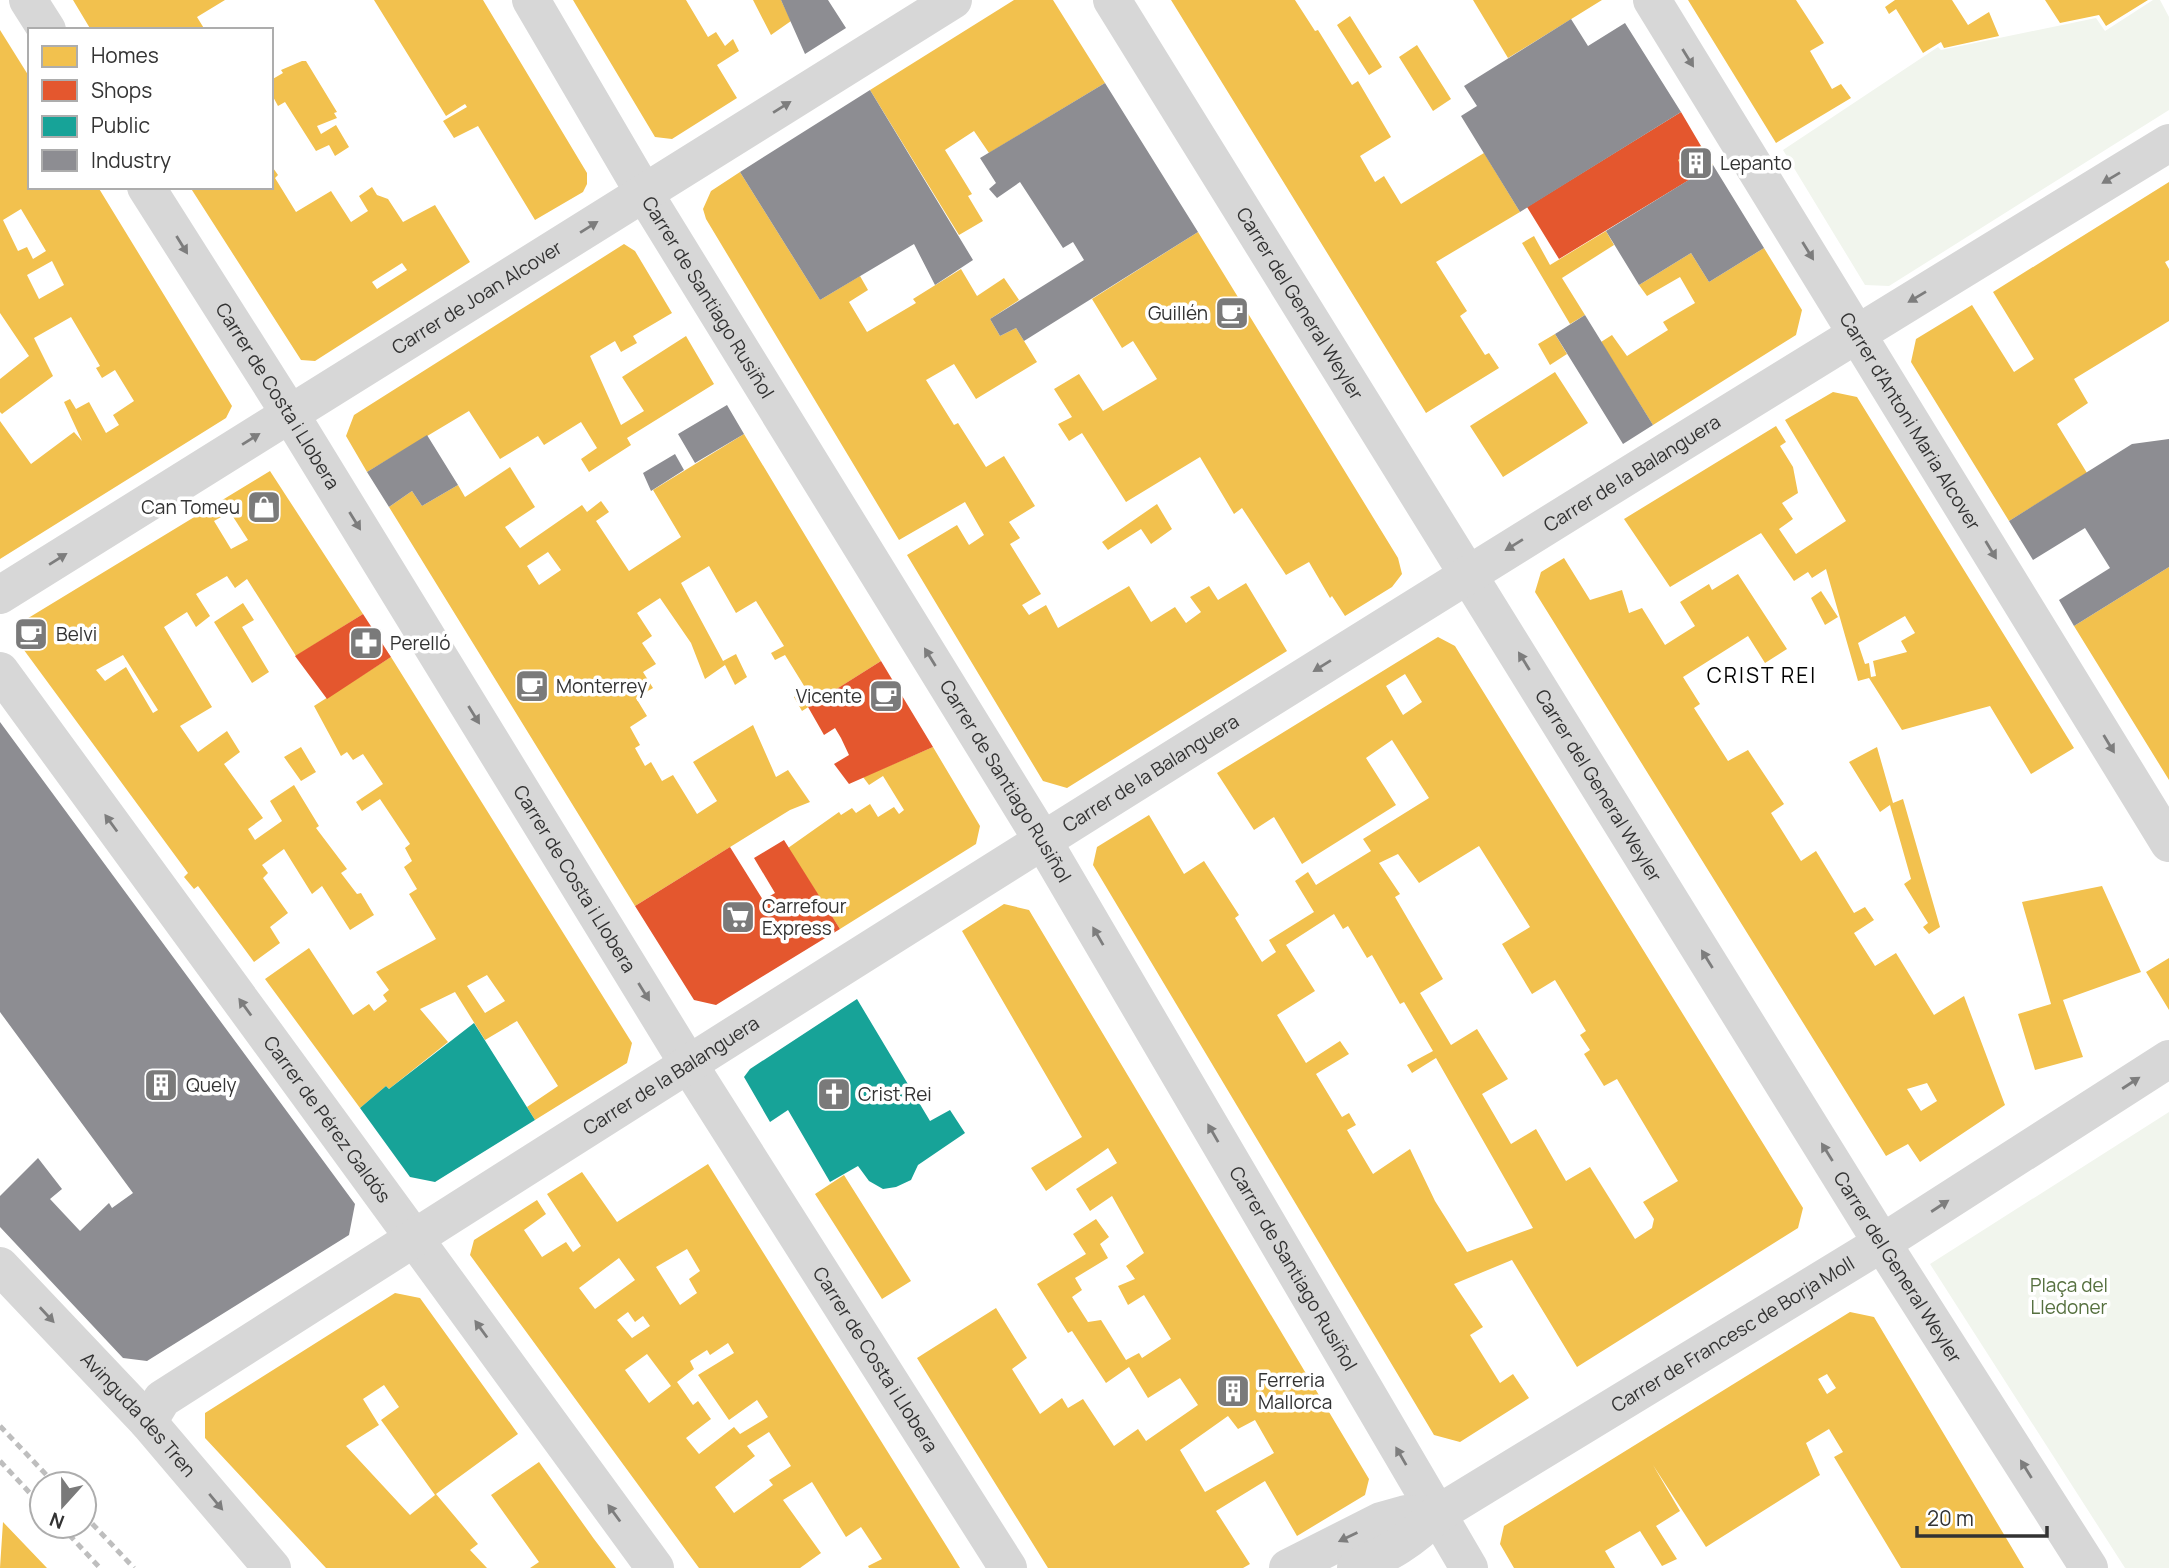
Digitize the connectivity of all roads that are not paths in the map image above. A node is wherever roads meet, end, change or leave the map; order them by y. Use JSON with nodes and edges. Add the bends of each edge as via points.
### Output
{"nodes":[{"id":1,"x":28,"y":0,"type":"edge"},
{"id":2,"x":531,"y":0,"type":"edge"},
{"id":3,"x":953,"y":0,"type":"edge"},
{"id":4,"x":1112,"y":0,"type":"edge"},
{"id":5,"x":1652,"y":0,"type":"edge"},
{"id":6,"x":46,"y":28,"type":"edge"},
{"id":7,"x":2169,"y":143,"type":"edge"},
{"id":8,"x":147,"y":189,"type":"edge"},
{"id":9,"x":644,"y":193,"type":"junction"},
{"id":10,"x":1858,"y":332,"type":"junction"},
{"id":11,"x":290,"y":414,"type":"junction"},
{"id":12,"x":1469,"y":573,"type":"junction"},
{"id":13,"x":0,"y":595,"type":"edge"},
{"id":14,"x":0,"y":671,"type":"edge"},
{"id":15,"x":1043,"y":841,"type":"junction"},
{"id":16,"x":2169,"y":843,"type":"edge"},
{"id":17,"x":2169,"y":1059,"type":"edge"},
{"id":18,"x":689,"y":1065,"type":"junction"},
{"id":19,"x":414,"y":1238,"type":"junction"},
{"id":20,"x":1882,"y":1243,"type":"junction"},
{"id":21,"x":0,"y":1266,"type":"edge"},
{"id":22,"x":148,"y":1422,"type":"junction"},
{"id":23,"x":1436,"y":1515,"type":"junction"},
{"id":24,"x":1373,"y":1563,"type":"edge"},
{"id":25,"x":272,"y":1568,"type":"edge"},
{"id":26,"x":654,"y":1568,"type":"edge"},
{"id":27,"x":1008,"y":1568,"type":"edge"},
{"id":28,"x":1288,"y":1568,"type":"edge"},
{"id":29,"x":1469,"y":1568,"type":"edge"},
{"id":30,"x":2089,"y":1568,"type":"edge"}],
"edges":[{"from":1,"to":6,"type":"street"},
{"from":2,"to":9,"type":"street","name":"Carrer de Santiago Rusiñol"},
{"from":9,"to":3,"type":"street","name":"Carrer de Joan Alcover","one_way":true},
{"from":4,"to":12,"type":"street","name":"Carrer del General Weyler"},
{"from":5,"to":10,"type":"street","name":"Carrer d'Antoni Maria Alcover","one_way":true},
{"from":7,"to":10,"type":"street","name":"Carrer de la Balanguera","one_way":true},
{"from":8,"to":11,"type":"street","name":"Carrer de Costa i Llobera","one_way":true},
{"from":11,"to":9,"type":"street","name":"Carrer de Joan Alcover","one_way":true},
{"from":15,"to":9,"type":"street","name":"Carrer de Santiago Rusiñol","one_way":true},
{"from":10,"to":12,"type":"street","name":"Carrer de la Balanguera","one_way":true},
{"from":10,"to":16,"type":"street","name":"Carrer d'Antoni Maria Alcover","one_way":true},
{"from":13,"to":11,"type":"street","name":"Carrer de Joan Alcover","one_way":true},
{"from":11,"to":18,"type":"street","name":"Carrer de Costa i Llobera","one_way":true},
{"from":12,"to":15,"type":"street","name":"Carrer de la Balanguera","one_way":true},
{"from":20,"to":12,"type":"street","name":"Carrer del General Weyler","one_way":true},
{"from":19,"to":14,"type":"street","name":"Carrer de Pérez Galdós","one_way":true},
{"from":15,"to":18,"type":"street","name":"Carrer de la Balanguera"},
{"from":23,"to":15,"type":"street","name":"Carrer de Santiago Rusiñol","one_way":true},
{"from":20,"to":17,"type":"street","name":"Carrer de Francesc de Borja Moll","one_way":true},
{"from":18,"to":19,"type":"street","name":"Carrer de la Balanguera"},
{"from":18,"to":27,"type":"street","name":"Carrer de Costa i Llobera"},
{"from":19,"to":22,"type":"street","name":"Carrer de la Balanguera","via":[[162,1399]]},
{"from":26,"to":19,"type":"street","name":"Carrer de Pérez Galdós","one_way":true},
{"from":20,"to":23,"type":"street","name":"Carrer de Francesc de Borja Moll"},
{"from":30,"to":20,"type":"street","name":"Carrer del General Weyler","one_way":true},
{"from":21,"to":22,"type":"street","name":"Avinguda des Tren","one_way":true},
{"from":22,"to":25,"type":"street","name":"Avinguda des Tren","one_way":true},
{"from":23,"to":24,"type":"street","name":"Carrer de Francesc de Borja Moll","via":[[1416,1536]]},
{"from":23,"to":28,"type":"street","one_way":true,"via":[[1406,1514],[1381,1521]]},
{"from":23,"to":29,"type":"street","name":"Carrer de Santiago Rusiñol"}]}
